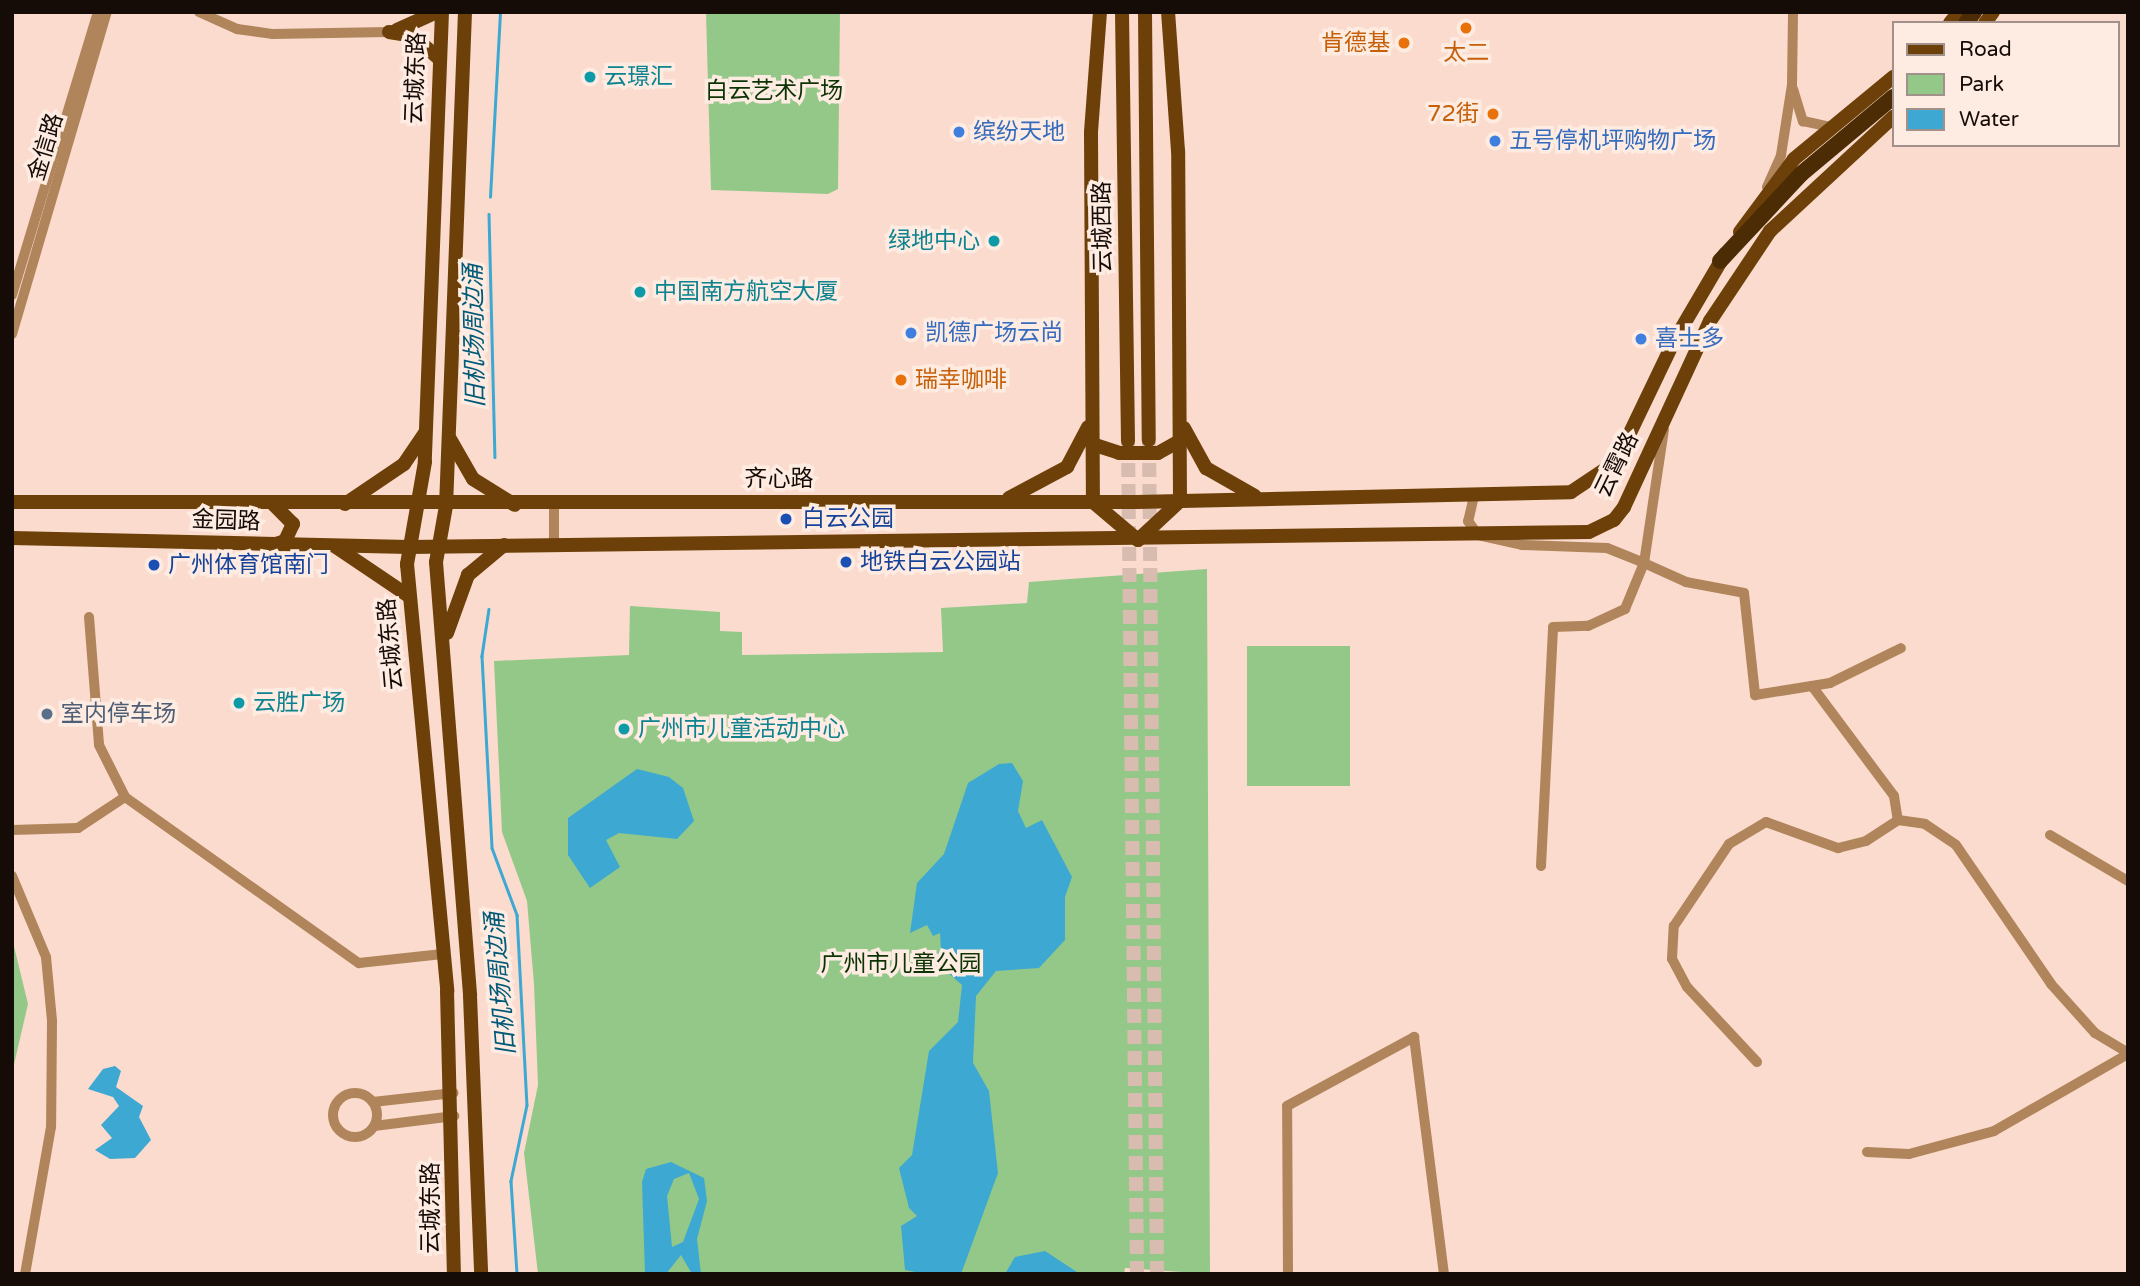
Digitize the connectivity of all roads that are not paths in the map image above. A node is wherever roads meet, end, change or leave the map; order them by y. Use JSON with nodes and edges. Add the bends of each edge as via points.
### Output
{"nodes":[{"id":1,"x":98,"y":12,"type":"edge"},
{"id":2,"x":107,"y":12,"type":"edge"},
{"id":3,"x":199,"y":12,"type":"edge"},
{"id":4,"x":439,"y":12,"type":"edge"},
{"id":5,"x":466,"y":12,"type":"edge"},
{"id":6,"x":1100,"y":12,"type":"edge"},
{"id":7,"x":1122,"y":12,"type":"edge"},
{"id":8,"x":1145,"y":12,"type":"edge"},
{"id":9,"x":1168,"y":12,"type":"edge"},
{"id":10,"x":1793,"y":12,"type":"edge"},
{"id":11,"x":389,"y":32,"type":"junction"},
{"id":12,"x":439,"y":59,"type":"junction"},
{"id":13,"x":1892,"y":78,"type":"edge"},
{"id":14,"x":1792,"y":85,"type":"junction"},
{"id":15,"x":1892,"y":98,"type":"edge"},
{"id":16,"x":1892,"y":118,"type":"edge"},
{"id":17,"x":1834,"y":126,"type":"junction"},
{"id":18,"x":461,"y":127,"type":"junction"},
{"id":19,"x":437,"y":128,"type":"junction"},
{"id":20,"x":1746,"y":223,"type":"junction"},
{"id":21,"x":1720,"y":261,"type":"junction"},
{"id":22,"x":12,"y":295,"type":"edge"},
{"id":23,"x":12,"y":334,"type":"edge"},
{"id":24,"x":428,"y":376,"type":"junction"},
{"id":25,"x":451,"y":377,"type":"junction"},
{"id":26,"x":1091,"y":415,"type":"junction"},
{"id":27,"x":1666,"y":416,"type":"junction"},
{"id":28,"x":1181,"y":420,"type":"junction"},
{"id":29,"x":426,"y":432,"type":"junction"},
{"id":30,"x":449,"y":436,"type":"junction"},
{"id":31,"x":1149,"y":440,"type":"tunnel mouth"},
{"id":32,"x":1181,"y":440,"type":"junction"},
{"id":33,"x":1128,"y":441,"type":"tunnel mouth"},
{"id":34,"x":1092,"y":444,"type":"junction"},
{"id":35,"x":1474,"y":496,"type":"junction"},
{"id":36,"x":1287,"y":499,"type":"junction"},
{"id":37,"x":1180,"y":501,"type":"junction"},
{"id":38,"x":12,"y":502,"type":"edge"},
{"id":39,"x":996,"y":502,"type":"junction"},
{"id":40,"x":1093,"y":502,"type":"junction"},
{"id":41,"x":1137,"y":502,"type":"joint"},
{"id":42,"x":267,"y":504,"type":"junction"},
{"id":43,"x":344,"y":504,"type":"junction"},
{"id":44,"x":554,"y":505,"type":"junction"},
{"id":45,"x":421,"y":506,"type":"junction"},
{"id":46,"x":446,"y":506,"type":"junction"},
{"id":47,"x":516,"y":506,"type":"junction"},
{"id":48,"x":1478,"y":535,"type":"junction"},
{"id":49,"x":12,"y":536,"type":"edge"},
{"id":50,"x":1138,"y":540,"type":"junction"},
{"id":51,"x":554,"y":544,"type":"junction"},
{"id":52,"x":438,"y":545,"type":"junction"},
{"id":53,"x":505,"y":545,"type":"junction"},
{"id":54,"x":272,"y":546,"type":"junction"},
{"id":55,"x":334,"y":546,"type":"junction"},
{"id":56,"x":408,"y":547,"type":"junction"},
{"id":57,"x":1644,"y":563,"type":"junction"},
{"id":58,"x":410,"y":597,"type":"junction"},
{"id":59,"x":89,"y":617,"type":"dead end"},
{"id":60,"x":445,"y":641,"type":"junction"},
{"id":61,"x":1901,"y":648,"type":"dead end"},
{"id":62,"x":1812,"y":686,"type":"junction"},
{"id":63,"x":125,"y":797,"type":"junction"},
{"id":64,"x":1898,"y":820,"type":"junction"},
{"id":65,"x":12,"y":830,"type":"edge"},
{"id":66,"x":2050,"y":835,"type":"dead end"},
{"id":67,"x":1541,"y":866,"type":"dead end"},
{"id":68,"x":12,"y":876,"type":"edge"},
{"id":69,"x":2128,"y":881,"type":"edge"},
{"id":70,"x":443,"y":954,"type":"junction"},
{"id":71,"x":2128,"y":1054,"type":"edge"},
{"id":72,"x":1757,"y":1062,"type":"dead end"},
{"id":73,"x":453,"y":1093,"type":"junction"},
{"id":74,"x":373,"y":1102,"type":"junction"},
{"id":75,"x":454,"y":1116,"type":"junction"},
{"id":76,"x":374,"y":1126,"type":"junction"},
{"id":77,"x":1867,"y":1152,"type":"dead end"},
{"id":78,"x":25,"y":1274,"type":"edge"},
{"id":79,"x":454,"y":1274,"type":"edge"},
{"id":80,"x":481,"y":1274,"type":"edge"},
{"id":81,"x":1288,"y":1274,"type":"edge"},
{"id":82,"x":1444,"y":1274,"type":"edge"}],
"edges":[{"from":1,"to":22,"type":"street","name":"金信路"},
{"from":2,"to":23,"type":"street","name":"金信路"},
{"from":3,"to":11,"type":"street","via":[[237,29],[272,34]]},
{"from":4,"to":11,"type":"main road","via":[[417,26]]},
{"from":4,"to":12,"type":"main road","name":"云城东路"},
{"from":5,"to":18,"type":"main road","name":"云城东路"},
{"from":6,"to":26,"type":"main road","via":[[1091,133]]},
{"from":7,"to":33,"type":"main road","name":"云城西路"},
{"from":8,"to":31,"type":"main road","name":"云城西路"},
{"from":9,"to":28,"type":"main road","via":[[1177,137]]},
{"from":10,"to":14,"type":"street"},
{"from":11,"to":12,"type":"main road","via":[[413,36]]},
{"from":12,"to":19,"type":"main road","name":"云城东路"},
{"from":13,"to":17,"type":"main road","name":"云霄路"},
{"from":14,"to":17,"type":"street","via":[[1803,121],[1814,128]]},
{"from":14,"to":20,"type":"street","via":[[1781,155]]},
{"from":15,"to":21,"type":"highway","via":[[1801,174]]},
{"from":16,"to":27,"type":"main road","name":"云霄路","via":[[1770,231],[1710,321]]},
{"from":17,"to":20,"type":"main road","name":"云霄路","via":[[1794,159]]},
{"from":18,"to":19,"type":"main road"},
{"from":18,"to":25,"type":"main road","name":"云城东路"},
{"from":19,"to":24,"type":"main road","name":"云城东路"},
{"from":20,"to":21,"type":"main road","name":"云霄路"},
{"from":21,"to":35,"type":"main road","name":"云霄路","via":[[1674,341],[1627,444],[1603,476],[1571,492]]},
{"from":24,"to":25,"type":"main road"},
{"from":24,"to":29,"type":"main road","name":"云城东路"},
{"from":25,"to":30,"type":"main road","name":"云城东路"},
{"from":26,"to":34,"type":"main road"},
{"from":26,"to":39,"type":"main road","via":[[1067,467]]},
{"from":27,"to":48,"type":"main road","name":"云霄路","via":[[1624,507],[1604,527]]},
{"from":27,"to":57,"type":"street"},
{"from":28,"to":32,"type":"main road"},
{"from":28,"to":36,"type":"main road","via":[[1197,457],[1218,478],[1260,498]]},
{"from":29,"to":43,"type":"main road","via":[[404,464]]},
{"from":29,"to":45,"type":"main road","name":"云城东路"},
{"from":30,"to":46,"type":"main road","name":"云城东路"},
{"from":30,"to":47,"type":"main road","via":[[473,479]]},
{"from":32,"to":34,"type":"main road","via":[[1158,453],[1119,453]]},
{"from":32,"to":37,"type":"main road"},
{"from":34,"to":40,"type":"main road"},
{"from":35,"to":36,"type":"main road","name":"云霄路"},
{"from":35,"to":48,"type":"street","via":[[1468,521]]},
{"from":36,"to":37,"type":"main road","name":"云霄路"},
{"from":37,"to":41,"type":"main road","name":"云霄路"},
{"from":37,"to":50,"type":"main road"},
{"from":38,"to":42,"type":"main road","name":"金园路"},
{"from":39,"to":40,"type":"main road","name":"齐心路"},
{"from":39,"to":44,"type":"main road","name":"齐心路"},
{"from":40,"to":41,"type":"main road","name":"齐心路"},
{"from":40,"to":50,"type":"main road"},
{"from":42,"to":43,"type":"main road","name":"金园路"},
{"from":42,"to":54,"type":"main road","via":[[288,513],[293,524],[285,541]]},
{"from":43,"to":45,"type":"main road","name":"金园路"},
{"from":44,"to":47,"type":"main road","name":"齐心路"},
{"from":44,"to":51,"type":"street"},
{"from":45,"to":46,"type":"main road","name":"齐心路"},
{"from":45,"to":56,"type":"main road","name":"云城东路"},
{"from":46,"to":47,"type":"main road","name":"齐心路"},
{"from":46,"to":52,"type":"main road","name":"云城东路"},
{"from":48,"to":50,"type":"main road","name":"云霄路"},
{"from":48,"to":57,"type":"street","via":[[1522,545],[1607,548]]},
{"from":49,"to":54,"type":"main road","name":"金园路"},
{"from":50,"to":51,"type":"main road"},
{"from":51,"to":53,"type":"main road"},
{"from":52,"to":53,"type":"main road"},
{"from":52,"to":56,"type":"main road","name":"金园路"},
{"from":52,"to":60,"type":"main road","name":"云城东路"},
{"from":53,"to":60,"type":"main road","via":[[480,561],[461,586]]},
{"from":54,"to":55,"type":"main road","name":"金园路"},
{"from":55,"to":56,"type":"main road","name":"金园路"},
{"from":55,"to":58,"type":"main road"},
{"from":56,"to":58,"type":"main road","name":"云城东路"},
{"from":57,"to":62,"type":"street","via":[[1686,582],[1744,593],[1755,695]]},
{"from":57,"to":67,"type":"street","via":[[1625,609],[1588,626],[1553,627]]},
{"from":58,"to":70,"type":"main road","name":"云城东路"},
{"from":59,"to":63,"type":"street","via":[[99,746]]},
{"from":60,"to":80,"type":"main road","name":"云城东路","via":[[475,1066]]},
{"from":61,"to":62,"type":"street","via":[[1878,664]]},
{"from":62,"to":64,"type":"street","via":[[1894,796]]},
{"from":63,"to":65,"type":"street","via":[[78,828]]},
{"from":63,"to":70,"type":"street","via":[[359,963]]},
{"from":64,"to":71,"type":"street","via":[[1926,824],[1956,845],[2051,984],[2095,1033]]},
{"from":64,"to":72,"type":"street","via":[[1866,841],[1838,848],[1766,822],[1754,826],[1730,844],[1674,926],[1672,959],[1687,987]]},
{"from":66,"to":69,"type":"street"},
{"from":68,"to":78,"type":"street","via":[[46,957],[52,1021],[51,1127]]},
{"from":70,"to":73,"type":"main road","name":"云城东路"},
{"from":71,"to":77,"type":"street","via":[[1994,1131],[1909,1154]]},
{"from":73,"to":74,"type":"street"},
{"from":73,"to":75,"type":"main road","name":"云城东路"},
{"from":74,"to":76,"type":"street"},
{"from":74,"to":76,"type":"street","via":[[350,1094],[333,1116],[348,1135]]},
{"from":75,"to":76,"type":"street"},
{"from":75,"to":79,"type":"main road","name":"云城东路"},
{"from":81,"to":82,"type":"street","via":[[1287,1106],[1414,1037]]}]}
